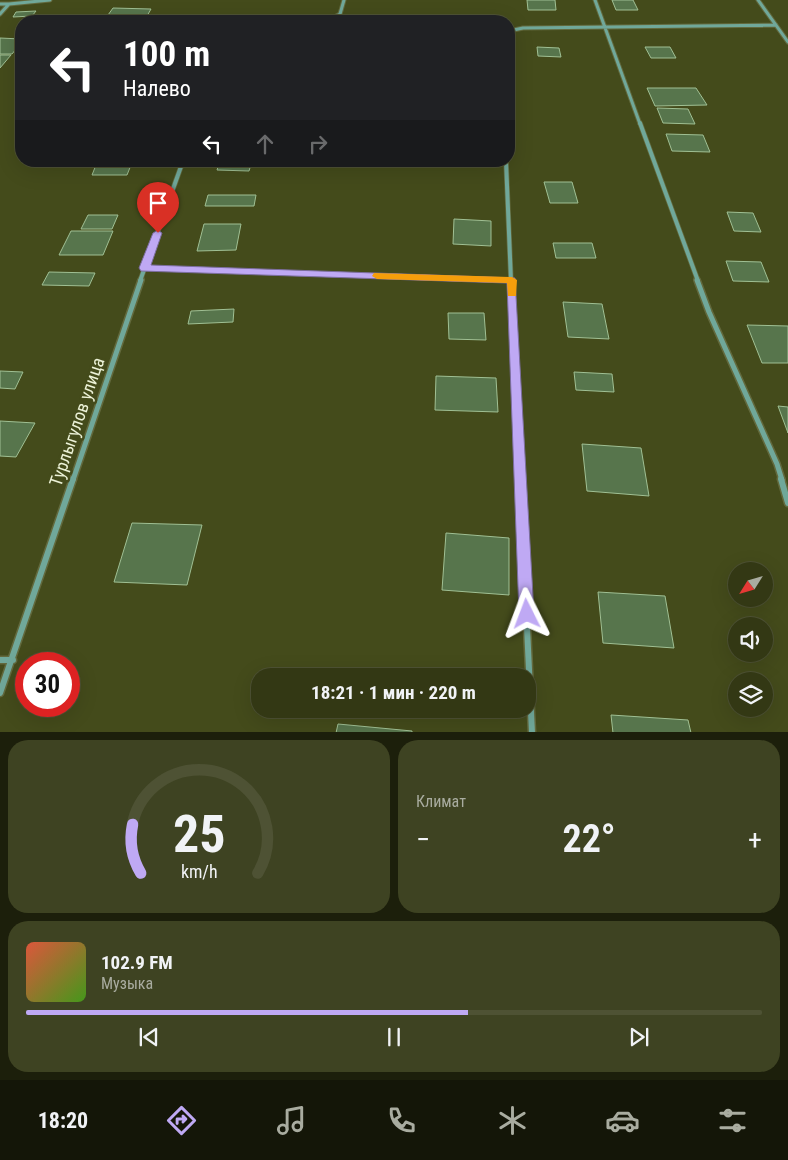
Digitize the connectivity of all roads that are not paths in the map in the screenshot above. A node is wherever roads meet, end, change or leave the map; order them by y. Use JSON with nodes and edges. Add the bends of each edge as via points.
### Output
{"nodes":[{"id":1,"x":50,"y":0,"type":"edge"},
{"id":2,"x":344,"y":0,"type":"edge"},
{"id":3,"x":595,"y":0,"type":"edge"},
{"id":4,"x":758,"y":0,"type":"edge"},
{"id":5,"x":0,"y":4,"type":"edge"},
{"id":6,"x":10,"y":4,"type":"junction"},
{"id":7,"x":0,"y":14,"type":"edge"},
{"id":8,"x":338,"y":15,"type":"edge"},
{"id":9,"x":776,"y":25,"type":"junction"},
{"id":10,"x":606,"y":27,"type":"junction"},
{"id":11,"x":515,"y":30,"type":"edge"},
{"id":12,"x":788,"y":42,"type":"edge"},
{"id":13,"x":182,"y":167,"type":"edge"},
{"id":14,"x":506,"y":167,"type":"edge"},
{"id":15,"x":144,"y":268,"type":"junction"},
{"id":16,"x":512,"y":280,"type":"junction"},
{"id":17,"x":788,"y":503,"type":"edge"},
{"id":18,"x":0,"y":660,"type":"edge"},
{"id":19,"x":13,"y":660,"type":"junction"},
{"id":20,"x":0,"y":693,"type":"edge"},
{"id":21,"x":532,"y":732,"type":"edge"}],
"edges":[{"from":1,"to":6,"type":"street"},
{"from":2,"to":8,"type":"street"},
{"from":3,"to":10,"type":"street"},
{"from":4,"to":9,"type":"street"},
{"from":5,"to":6,"type":"street"},
{"from":6,"to":7,"type":"street"},
{"from":9,"to":10,"type":"street"},
{"from":9,"to":12,"type":"street"},
{"from":10,"to":11,"type":"street"},
{"from":10,"to":17,"type":"street","via":[[709,312],[777,464]]},
{"from":13,"to":15,"type":"street","name":"Турлыгулов улица"},
{"from":14,"to":16,"type":"street"},
{"from":15,"to":16,"type":"lane"},
{"from":15,"to":19,"type":"street","name":"Турлыгулов улица"},
{"from":16,"to":21,"type":"street"},
{"from":18,"to":19,"type":"street"},
{"from":19,"to":20,"type":"street","name":"Турлыгулов улица"}]}
